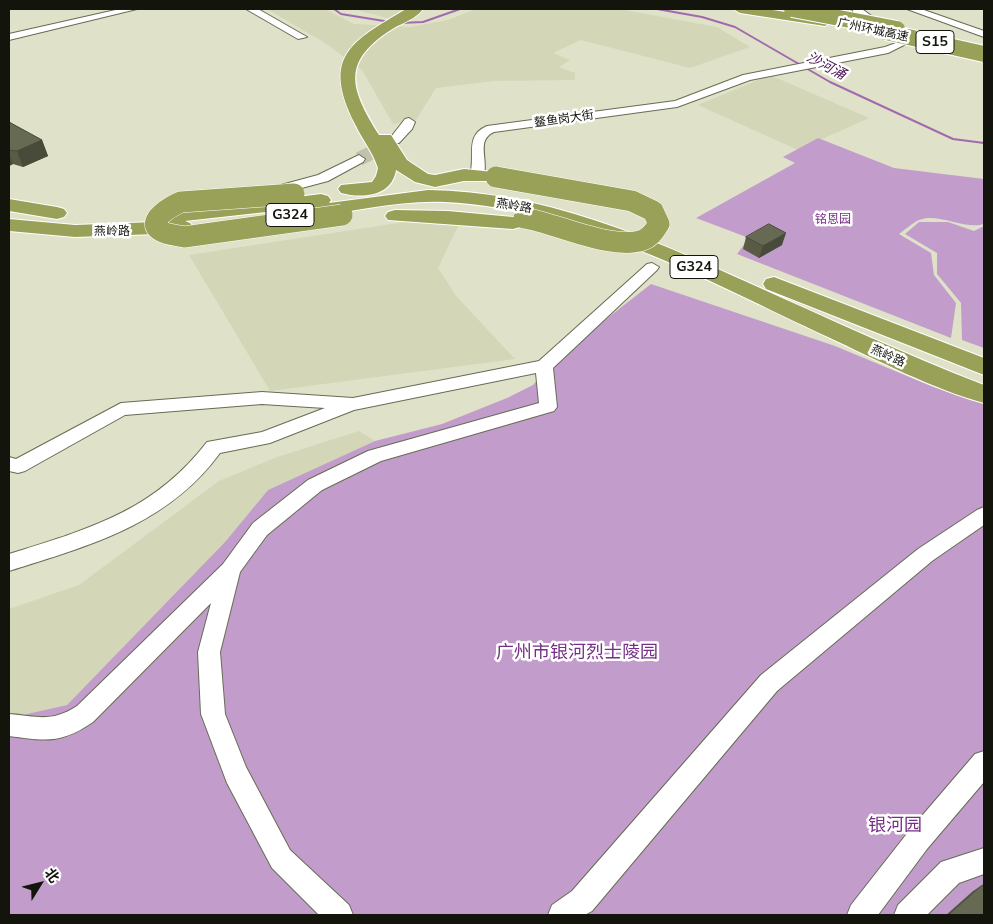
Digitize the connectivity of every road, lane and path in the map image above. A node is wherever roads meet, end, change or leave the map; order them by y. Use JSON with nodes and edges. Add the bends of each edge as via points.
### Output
{"nodes":[{"id":1,"x":132,"y":9,"type":"edge"},
{"id":2,"x":251,"y":9,"type":"edge"},
{"id":3,"x":416,"y":9,"type":"edge"},
{"id":4,"x":426,"y":9,"type":"edge"},
{"id":5,"x":740,"y":9,"type":"edge"},
{"id":6,"x":761,"y":9,"type":"edge"},
{"id":7,"x":792,"y":9,"type":"edge"},
{"id":8,"x":806,"y":9,"type":"edge"},
{"id":9,"x":857,"y":9,"type":"edge"},
{"id":10,"x":912,"y":9,"type":"edge"},
{"id":11,"x":892,"y":30,"type":"junction"},
{"id":12,"x":984,"y":34,"type":"edge"},
{"id":13,"x":9,"y":36,"type":"edge"},
{"id":14,"x":302,"y":37,"type":"dead end"},
{"id":15,"x":984,"y":48,"type":"edge"},
{"id":16,"x":984,"y":54,"type":"edge"},
{"id":17,"x":366,"y":116,"type":"junction"},
{"id":18,"x":409,"y":122,"type":"dead end"},
{"id":19,"x":395,"y":140,"type":"tunnel mouth"},
{"id":20,"x":359,"y":159,"type":"tunnel mouth"},
{"id":21,"x":487,"y":176,"type":"junction"},
{"id":22,"x":435,"y":181,"type":"junction"},
{"id":23,"x":371,"y":190,"type":"junction"},
{"id":24,"x":503,"y":204,"type":"junction"},
{"id":25,"x":9,"y":205,"type":"edge"},
{"id":26,"x":187,"y":216,"type":"junction"},
{"id":27,"x":395,"y":216,"type":"junction"},
{"id":28,"x":12,"y":229,"type":"edge"},
{"id":29,"x":76,"y":231,"type":"junction"},
{"id":30,"x":666,"y":240,"type":"junction"},
{"id":31,"x":652,"y":267,"type":"junction"},
{"id":32,"x":877,"y":352,"type":"junction"},
{"id":33,"x":544,"y":366,"type":"junction"},
{"id":34,"x":984,"y":367,"type":"edge"},
{"id":35,"x":984,"y":394,"type":"edge"},
{"id":36,"x":353,"y":404,"type":"junction"},
{"id":37,"x":9,"y":464,"type":"edge"},
{"id":38,"x":984,"y":515,"type":"edge"},
{"id":39,"x":9,"y":562,"type":"edge"},
{"id":40,"x":230,"y":570,"type":"junction"},
{"id":41,"x":9,"y":725,"type":"edge"},
{"id":42,"x":984,"y":763,"type":"edge"},
{"id":43,"x":984,"y":861,"type":"edge"},
{"id":44,"x":561,"y":914,"type":"edge"},
{"id":45,"x":339,"y":915,"type":"edge"},
{"id":46,"x":861,"y":915,"type":"edge"},
{"id":47,"x":908,"y":915,"type":"edge"}],
"edges":[{"from":1,"to":13,"type":"street"},
{"from":2,"to":14,"type":"street"},
{"from":3,"to":17,"type":"highway","via":[[366,41],[350,60],[347,85]]},
{"from":4,"to":17,"type":"highway","via":[[378,38],[358,58],[356,84]]},
{"from":5,"to":11,"type":"highway"},
{"from":6,"to":11,"type":"highway","name":"广州环城高速","number":"S15"},
{"from":7,"to":11,"type":"highway","name":"广州环城高速","number":"S15","bridge":true},
{"from":8,"to":11,"type":"highway","bridge":true},
{"from":9,"to":21,"type":"street","name":"鳌鱼岗大街","via":[[903,43],[888,50],[747,77],[666,106],[491,130],[482,133],[477,141],[480,164]]},
{"from":10,"to":12,"type":"street"},
{"from":11,"to":15,"type":"highway","name":"广州环城高速","number":"S15"},
{"from":11,"to":16,"type":"highway","name":"广州环城高速","number":"S15","bridge":true},
{"from":17,"to":22,"type":"highway","via":[[400,164],[414,175]]},
{"from":17,"to":23,"type":"highway","via":[[387,168],[384,179]]},
{"from":18,"to":19,"type":"street"},
{"from":20,"to":26,"type":"street","via":[[304,184],[199,208]]},
{"from":21,"to":22,"type":"highway","via":[[464,175]]},
{"from":21,"to":27,"type":"highway","bridge":true,"via":[[632,201],[650,208],[659,224],[655,232],[645,237],[617,242],[524,218],[452,210]]},
{"from":21,"to":30,"type":"highway","via":[[485,171],[499,170],[600,192],[639,210]]},
{"from":22,"to":23,"type":"highway","name":"燕岭路","number":"G324"},
{"from":22,"to":30,"type":"highway","name":"燕岭路","number":"G324","via":[[553,196],[610,214]]},
{"from":23,"to":24,"type":"highway","bridge":true,"via":[[190,200],[165,209],[156,223],[160,231],[184,237],[436,203]]},
{"from":23,"to":26,"type":"highway","name":"燕岭路","number":"G324"},
{"from":24,"to":29,"type":"highway","name":"燕岭路","number":"G324","via":[[426,196],[205,226]]},
{"from":24,"to":32,"type":"highway","name":"燕岭路","number":"G324","via":[[542,210],[597,226],[739,286]]},
{"from":25,"to":26,"type":"highway","name":"燕岭路","number":"G324","via":[[77,215]]},
{"from":27,"to":29,"type":"highway","via":[[190,241],[116,238]]},
{"from":27,"to":31,"type":"highway","via":[[456,217],[532,226]]},
{"from":28,"to":29,"type":"highway","name":"燕岭路","number":"G324"},
{"from":30,"to":34,"type":"highway","name":"燕岭路","number":"G324"},
{"from":31,"to":32,"type":"highway"},
{"from":31,"to":33,"type":"street"},
{"from":32,"to":35,"type":"highway","name":"燕岭路","number":"G324"},
{"from":33,"to":36,"type":"street"},
{"from":33,"to":40,"type":"street","via":[[548,408],[375,456],[329,477],[303,493],[260,529]]},
{"from":36,"to":37,"type":"street","via":[[262,398],[122,409],[18,466]]},
{"from":36,"to":39,"type":"street","via":[[264,438],[214,447],[193,473],[160,501],[93,536]]},
{"from":38,"to":44,"type":"street","via":[[925,555],[769,683],[582,901]]},
{"from":40,"to":41,"type":"street","via":[[85,714],[67,726],[49,729]]},
{"from":40,"to":45,"type":"street","via":[[210,652],[213,714],[236,774],[280,859]]},
{"from":42,"to":46,"type":"street","via":[[918,840]]},
{"from":43,"to":47,"type":"street","via":[[951,872]]}]}
